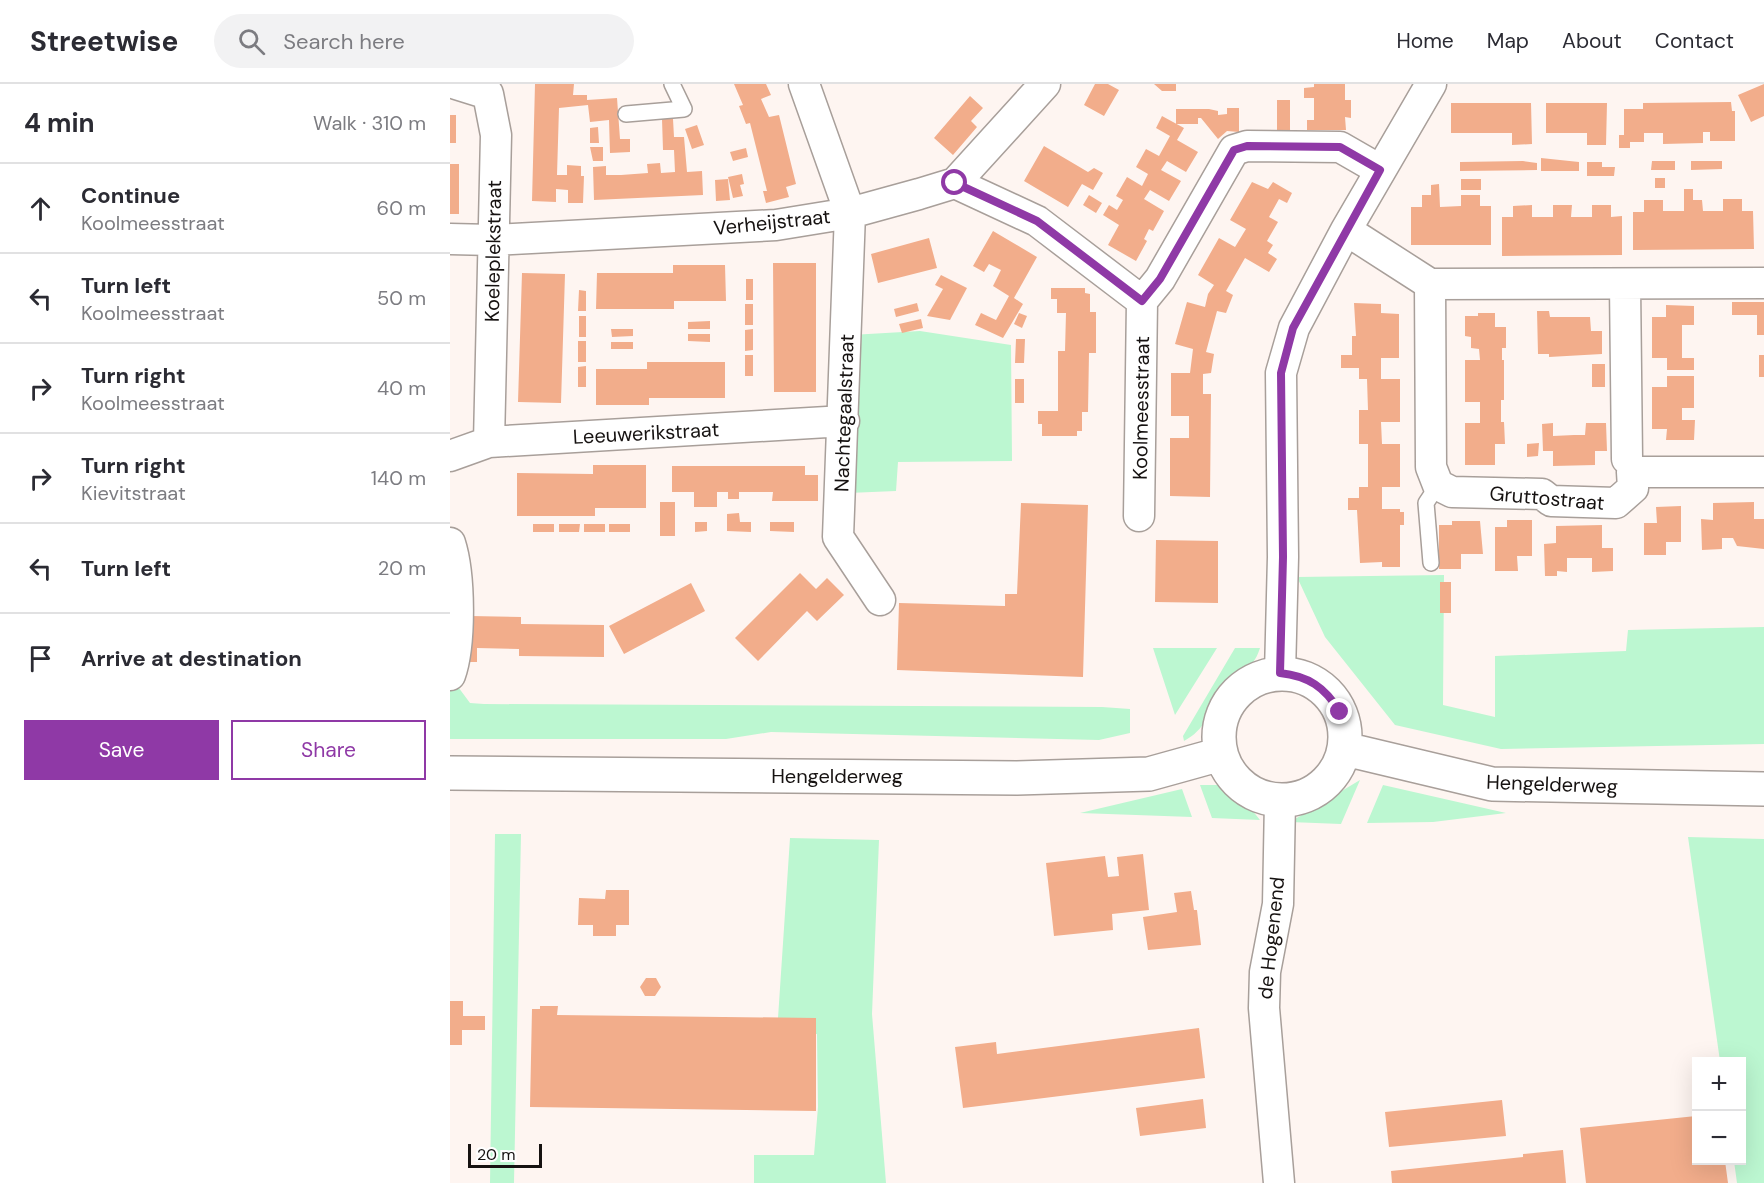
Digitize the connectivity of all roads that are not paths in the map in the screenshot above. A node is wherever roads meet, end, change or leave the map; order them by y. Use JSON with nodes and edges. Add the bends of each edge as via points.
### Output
{"nodes":[{"id":1,"x":456,"y":84,"type":"edge"},
{"id":2,"x":672,"y":84,"type":"edge"},
{"id":3,"x":804,"y":84,"type":"edge"},
{"id":4,"x":1045,"y":84,"type":"edge"},
{"id":5,"x":1431,"y":84,"type":"edge"},
{"id":6,"x":490,"y":89,"type":"edge"},
{"id":7,"x":626,"y":114,"type":"dead end"},
{"id":8,"x":1380,"y":170,"type":"junction"},
{"id":9,"x":955,"y":183,"type":"junction"},
{"id":10,"x":850,"y":213,"type":"junction"},
{"id":11,"x":1346,"y":230,"type":"junction"},
{"id":12,"x":450,"y":239,"type":"edge"},
{"id":13,"x":492,"y":240,"type":"junction"},
{"id":14,"x":1764,"y":283,"type":"edge"},
{"id":15,"x":1430,"y":284,"type":"junction"},
{"id":16,"x":1625,"y":285,"type":"junction"},
{"id":17,"x":1142,"y":301,"type":"junction"},
{"id":18,"x":844,"y":421,"type":"junction"},
{"id":19,"x":489,"y":442,"type":"junction"},
{"id":20,"x":450,"y":456,"type":"edge"},
{"id":21,"x":1627,"y":459,"type":"dead end"},
{"id":22,"x":1764,"y":472,"type":"edge"},
{"id":23,"x":1438,"y":485,"type":"junction"},
{"id":24,"x":1139,"y":516,"type":"dead end"},
{"id":25,"x":450,"y":543,"type":"edge"},
{"id":26,"x":1431,"y":562,"type":"dead end"},
{"id":27,"x":880,"y":600,"type":"dead end"},
{"id":28,"x":1280,"y":673,"type":"junction"},
{"id":29,"x":450,"y":675,"type":"edge"},
{"id":30,"x":1344,"y":749,"type":"junction"},
{"id":31,"x":1221,"y":754,"type":"junction"},
{"id":32,"x":450,"y":773,"type":"edge"},
{"id":33,"x":1764,"y":789,"type":"edge"},
{"id":34,"x":1280,"y":801,"type":"junction"},
{"id":35,"x":1279,"y":1183,"type":"edge"}],
"edges":[{"from":1,"to":6,"type":"street","name":"Koeleplekstraat"},
{"from":2,"to":7,"type":"lane","via":[[684,109]]},
{"from":3,"to":10,"type":"street"},
{"from":4,"to":9,"type":"street"},
{"from":5,"to":8,"type":"street"},
{"from":6,"to":13,"type":"street","name":"Koeleplekstraat","via":[[496,135]]},
{"from":8,"to":11,"type":"street"},
{"from":8,"to":17,"type":"street","via":[[1340,147],[1247,146],[1234,150],[1160,279]]},
{"from":9,"to":10,"type":"street","name":"Verheijstraat"},
{"from":9,"to":17,"type":"street","via":[[1037,221]]},
{"from":10,"to":13,"type":"street","name":"Verheijstraat","via":[[776,225]]},
{"from":10,"to":18,"type":"street","name":"Nachtegaalstraat"},
{"from":11,"to":15,"type":"street"},
{"from":11,"to":28,"type":"street","via":[[1293,328],[1281,373]]},
{"from":12,"to":13,"type":"street","name":"Verheijstraat"},
{"from":13,"to":19,"type":"street","name":"Koeleplekstraat"},
{"from":14,"to":16,"type":"street"},
{"from":15,"to":16,"type":"street"},
{"from":15,"to":23,"type":"street","via":[[1431,467]]},
{"from":16,"to":21,"type":"street"},
{"from":17,"to":24,"type":"street","name":"Koolmeesstraat"},
{"from":18,"to":19,"type":"street","name":"Leeuwerikstraat"},
{"from":18,"to":27,"type":"street","name":"Nachtegaalstraat","via":[[838,537]]},
{"from":19,"to":20,"type":"street","name":"Leeuwerikstraat"},
{"from":22,"to":23,"type":"street","name":"Gruttostraat","via":[[1632,472],[1633,488],[1616,503],[1551,501],[1542,494],[1452,492]]},
{"from":23,"to":26,"type":"lane","via":[[1426,503]]},
{"from":25,"to":29,"type":"street","via":[[455,559],[457,655]]},
{"from":28,"to":30,"type":"main road","via":[[1316,683],[1330,696],[1345,730]]},
{"from":28,"to":31,"type":"main road","via":[[1244,686],[1231,699],[1220,725]]},
{"from":30,"to":33,"type":"main road","name":"Hengelderweg","via":[[1492,784]]},
{"from":30,"to":34,"type":"main road","via":[[1328,781],[1298,799]]},
{"from":31,"to":32,"type":"main road","name":"Hengelderweg","via":[[1149,774],[1110,776]]},
{"from":31,"to":34,"type":"main road","via":[[1227,769],[1249,792]]},
{"from":34,"to":35,"type":"street","name":"de Hogenend","via":[[1278,904],[1265,972],[1264,1008]]}]}
